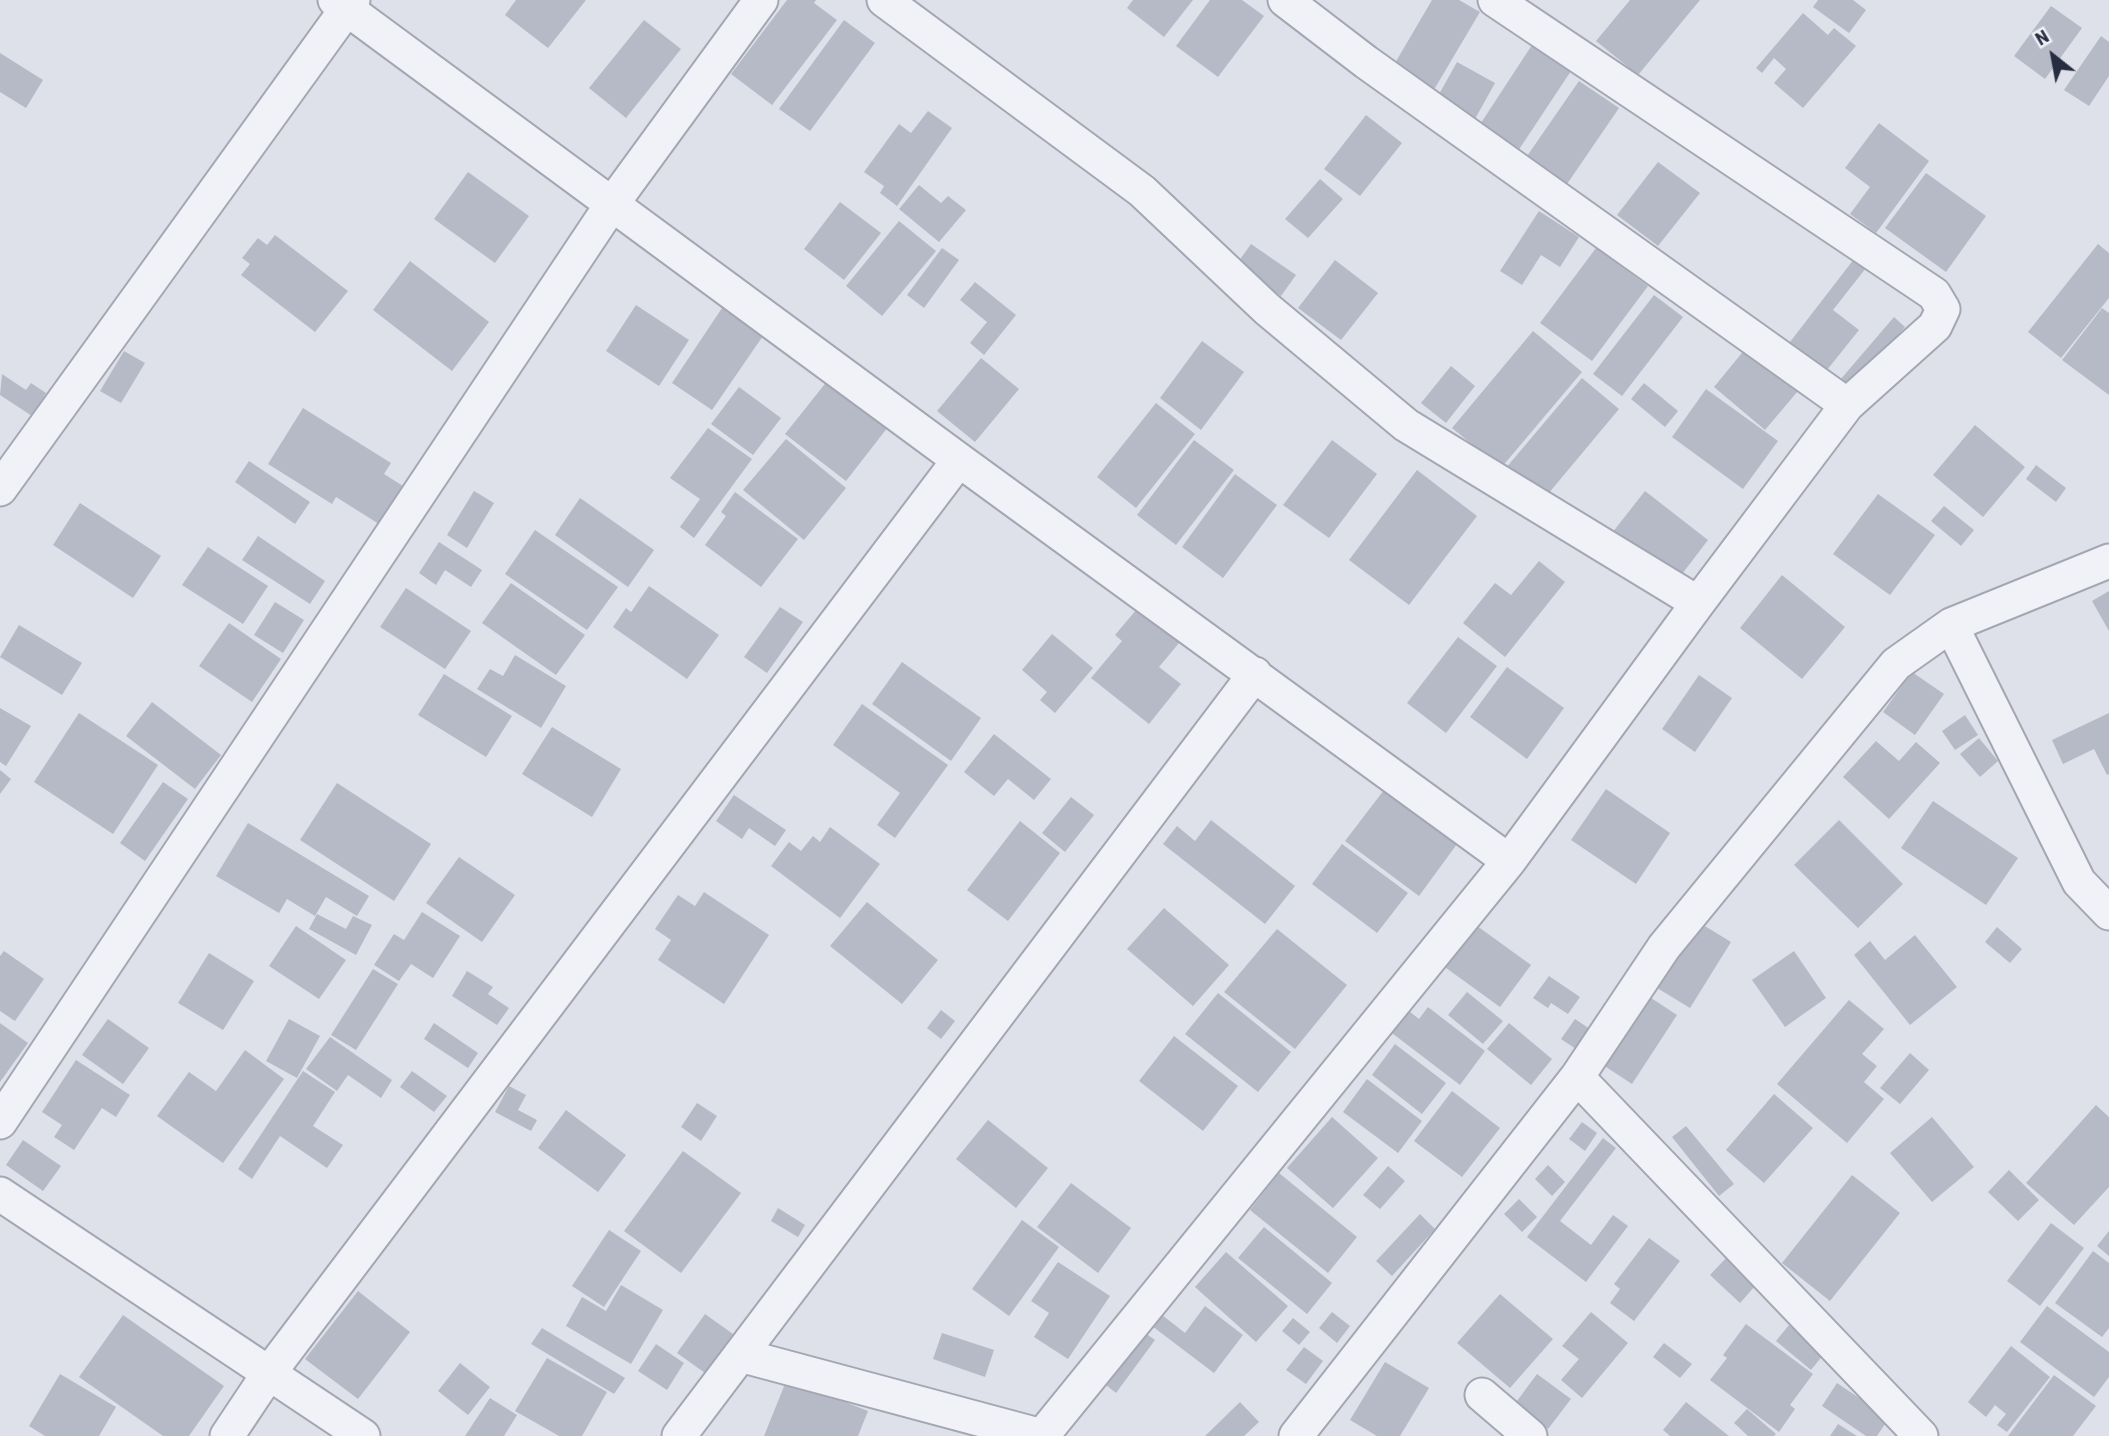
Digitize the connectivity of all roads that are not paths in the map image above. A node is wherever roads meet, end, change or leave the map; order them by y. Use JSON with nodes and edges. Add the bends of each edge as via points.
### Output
{"nodes":[{"id":1,"x":761,"y":0,"type":"edge"},
{"id":2,"x":884,"y":0,"type":"edge"},
{"id":3,"x":1285,"y":0,"type":"edge"},
{"id":4,"x":1495,"y":0,"type":"edge"},
{"id":5,"x":345,"y":3,"type":"edge"},
{"id":6,"x":612,"y":204,"type":"junction"},
{"id":7,"x":1847,"y":405,"type":"junction"},
{"id":8,"x":959,"y":460,"type":"junction"},
{"id":9,"x":0,"y":489,"type":"edge"},
{"id":10,"x":2109,"y":561,"type":"edge"},
{"id":11,"x":1698,"y":603,"type":"junction"},
{"id":12,"x":1951,"y":625,"type":"junction"},
{"id":13,"x":1255,"y":674,"type":"junction"},
{"id":14,"x":1509,"y":861,"type":"junction"},
{"id":15,"x":2109,"y":913,"type":"edge"},
{"id":16,"x":1577,"y":1077,"type":"junction"},
{"id":17,"x":0,"y":1122,"type":"edge"},
{"id":18,"x":0,"y":1194,"type":"edge"},
{"id":19,"x":740,"y":1355,"type":"junction"},
{"id":20,"x":269,"y":1373,"type":"junction"},
{"id":21,"x":1482,"y":1395,"type":"dead end"},
{"id":22,"x":227,"y":1436,"type":"edge"},
{"id":23,"x":363,"y":1436,"type":"edge"},
{"id":24,"x":679,"y":1436,"type":"edge"},
{"id":25,"x":1042,"y":1436,"type":"edge"},
{"id":26,"x":1296,"y":1436,"type":"edge"},
{"id":27,"x":1530,"y":1436,"type":"edge"},
{"id":28,"x":1921,"y":1436,"type":"edge"}],
"edges":[{"from":1,"to":6,"type":"street"},
{"from":2,"to":11,"type":"street","via":[[1142,191],[1267,309],[1406,425]]},
{"from":3,"to":7,"type":"street"},
{"from":4,"to":7,"type":"street","via":[[1934,294],[1943,309],[1935,326]]},
{"from":5,"to":6,"type":"street"},
{"from":5,"to":9,"type":"street"},
{"from":6,"to":8,"type":"street"},
{"from":6,"to":17,"type":"street"},
{"from":7,"to":11,"type":"street"},
{"from":8,"to":13,"type":"street"},
{"from":8,"to":20,"type":"street"},
{"from":10,"to":12,"type":"street"},
{"from":11,"to":14,"type":"street"},
{"from":12,"to":15,"type":"street","via":[[2079,882]]},
{"from":12,"to":16,"type":"street","via":[[1896,664],[1820,755],[1664,947]]},
{"from":13,"to":14,"type":"street"},
{"from":13,"to":19,"type":"street"},
{"from":14,"to":25,"type":"street"},
{"from":16,"to":26,"type":"street"},
{"from":16,"to":28,"type":"street"},
{"from":18,"to":20,"type":"street"},
{"from":19,"to":24,"type":"street"},
{"from":19,"to":25,"type":"street"},
{"from":20,"to":22,"type":"street"},
{"from":20,"to":23,"type":"street"},
{"from":21,"to":27,"type":"street"}]}
